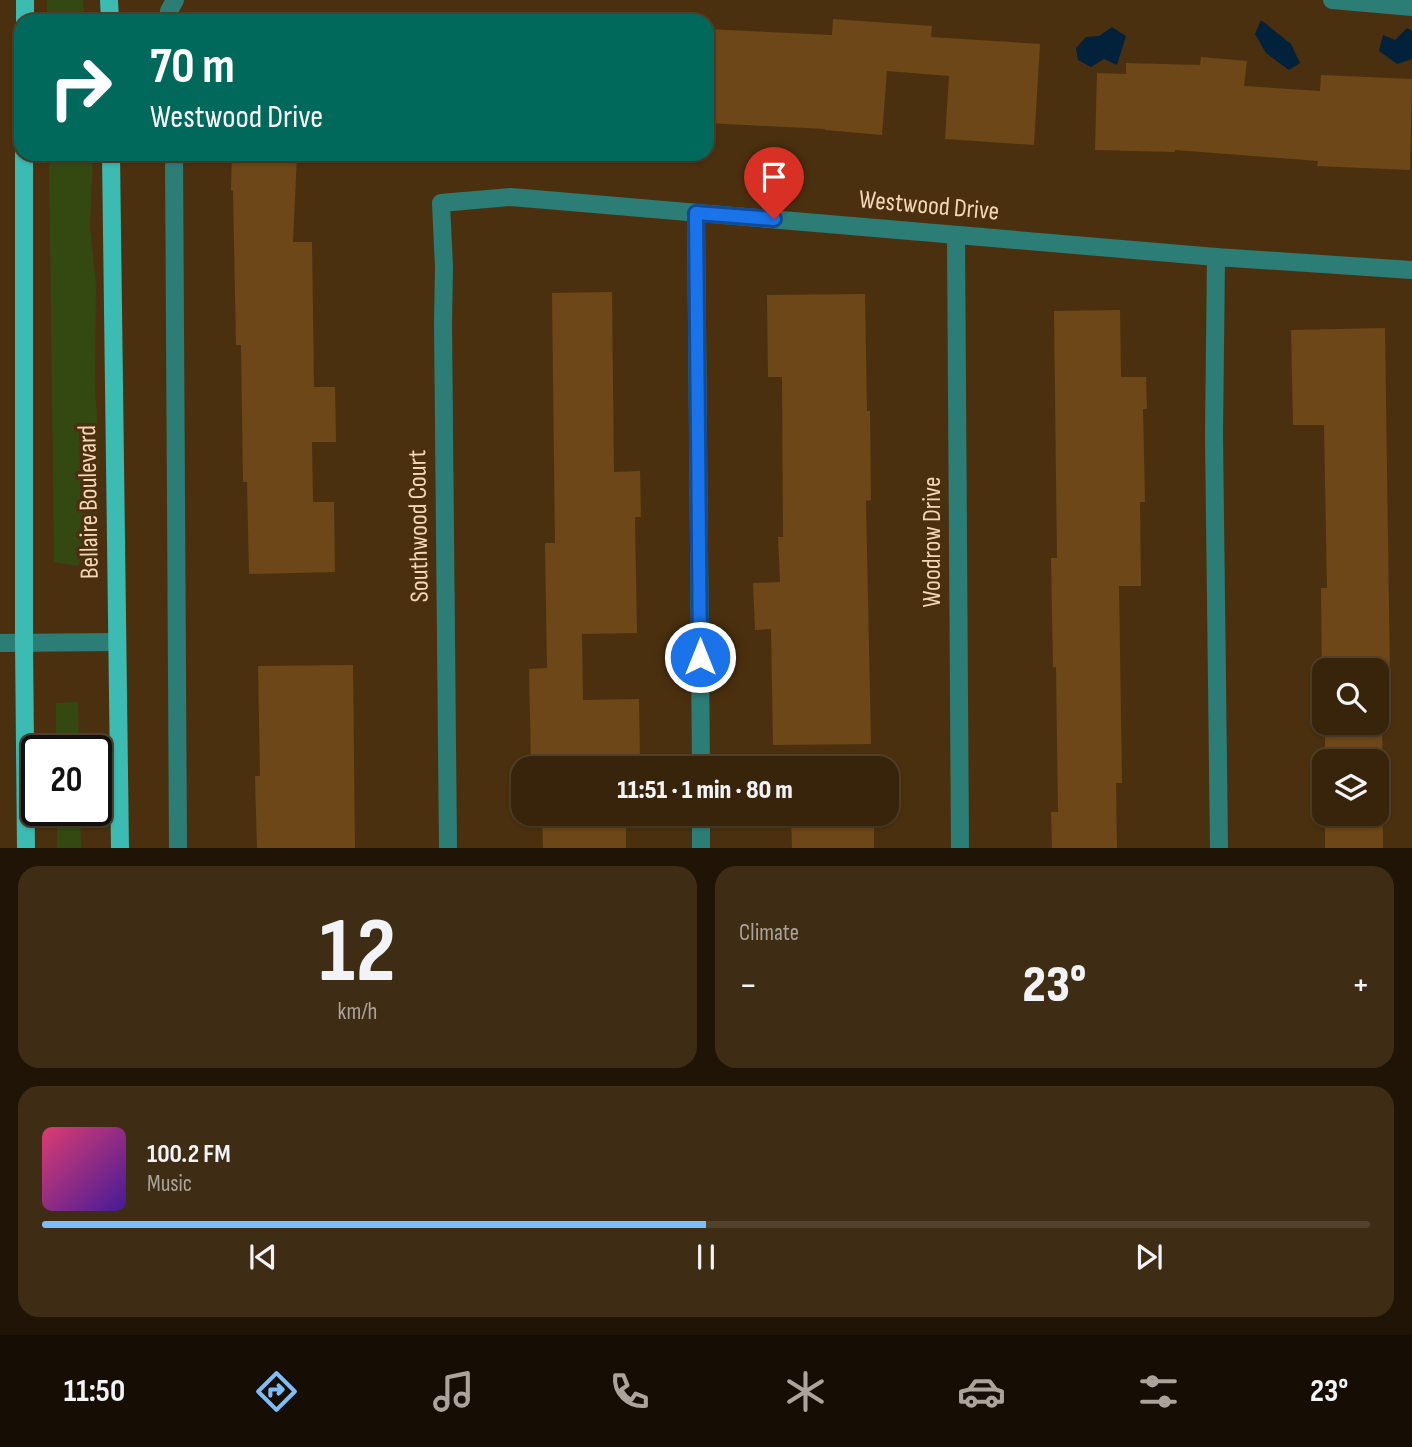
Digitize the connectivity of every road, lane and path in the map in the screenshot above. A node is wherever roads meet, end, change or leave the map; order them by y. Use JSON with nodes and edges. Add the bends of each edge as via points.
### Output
{"nodes":[{"id":1,"x":1332,"y":0,"type":"edge"},
{"id":2,"x":1412,"y":7,"type":"edge"},
{"id":3,"x":24,"y":161,"type":"edge"},
{"id":4,"x":111,"y":161,"type":"edge"},
{"id":5,"x":174,"y":161,"type":"edge"},
{"id":6,"x":441,"y":203,"type":"joint"},
{"id":7,"x":696,"y":213,"type":"junction"},
{"id":8,"x":956,"y":235,"type":"junction"},
{"id":9,"x":1216,"y":257,"type":"junction"},
{"id":10,"x":1412,"y":270,"type":"edge"},
{"id":11,"x":117,"y":642,"type":"junction"},
{"id":12,"x":0,"y":643,"type":"edge"},
{"id":13,"x":24,"y":643,"type":"junction"},
{"id":14,"x":701,"y":756,"type":"edge"},
{"id":15,"x":701,"y":826,"type":"edge"},
{"id":16,"x":26,"y":848,"type":"edge"},
{"id":17,"x":120,"y":848,"type":"edge"},
{"id":18,"x":178,"y":848,"type":"edge"},
{"id":19,"x":449,"y":848,"type":"edge"},
{"id":20,"x":701,"y":848,"type":"edge"},
{"id":21,"x":960,"y":848,"type":"edge"},
{"id":22,"x":1219,"y":848,"type":"edge"}],
"edges":[{"from":1,"to":2,"type":"street"},
{"from":3,"to":13,"type":"main road"},
{"from":4,"to":11,"type":"main road","name":"Bellaire Boulevard"},
{"from":5,"to":18,"type":"street"},
{"from":6,"to":7,"type":"street","name":"Westwood Drive","via":[[512,197]]},
{"from":6,"to":19,"type":"street","name":"Southwood Court"},
{"from":7,"to":8,"type":"street","name":"Westwood Drive"},
{"from":7,"to":14,"type":"street"},
{"from":8,"to":9,"type":"street","name":"Westwood Drive"},
{"from":8,"to":21,"type":"street","name":"Woodrow Drive"},
{"from":9,"to":10,"type":"street","name":"Westwood Drive"},
{"from":9,"to":22,"type":"street"},
{"from":11,"to":13,"type":"street"},
{"from":11,"to":17,"type":"main road","name":"Bellaire Boulevard"},
{"from":12,"to":13,"type":"street"},
{"from":13,"to":16,"type":"main road"},
{"from":15,"to":20,"type":"street"}]}
